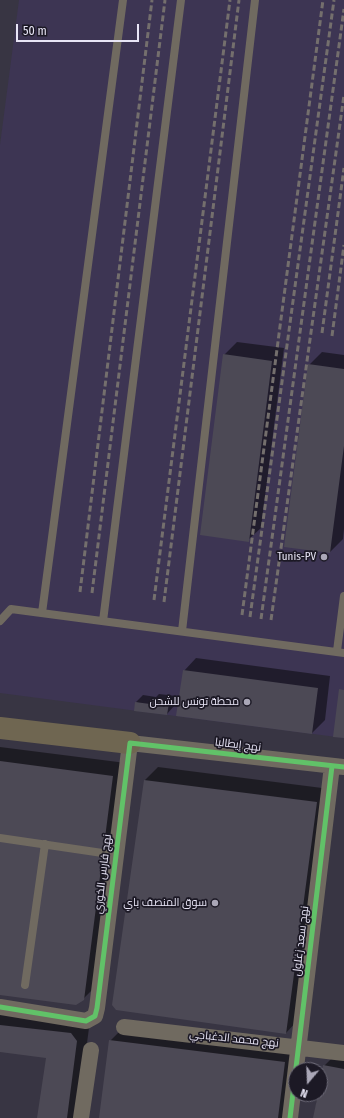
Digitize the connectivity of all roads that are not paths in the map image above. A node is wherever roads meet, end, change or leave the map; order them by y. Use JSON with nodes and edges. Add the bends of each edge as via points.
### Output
{"nodes":[{"id":1,"x":123,"y":0,"type":"edge"},
{"id":2,"x":181,"y":0,"type":"edge"},
{"id":3,"x":255,"y":0,"type":"edge"},
{"id":4,"x":344,"y":596,"type":"edge"},
{"id":5,"x":42,"y":613,"type":"junction"},
{"id":6,"x":0,"y":620,"type":"edge"},
{"id":7,"x":103,"y":621,"type":"junction"},
{"id":8,"x":182,"y":632,"type":"junction"},
{"id":9,"x":340,"y":652,"type":"edge"},
{"id":10,"x":0,"y":728,"type":"edge"},
{"id":11,"x":130,"y":743,"type":"junction"},
{"id":12,"x":338,"y":767,"type":"edge"},
{"id":13,"x":0,"y":838,"type":"edge"},
{"id":14,"x":45,"y":844,"type":"junction"},
{"id":15,"x":116,"y":855,"type":"junction"},
{"id":16,"x":25,"y":985,"type":"dead end"},
{"id":17,"x":0,"y":1007,"type":"edge"},
{"id":18,"x":124,"y":1027,"type":"dead end"},
{"id":19,"x":299,"y":1046,"type":"junction"},
{"id":20,"x":91,"y":1050,"type":"dead end"},
{"id":21,"x":344,"y":1053,"type":"edge"},
{"id":22,"x":81,"y":1118,"type":"edge"},
{"id":23,"x":290,"y":1118,"type":"edge"}],
"edges":[{"from":1,"to":5,"type":"lane"},
{"from":2,"to":7,"type":"lane"},
{"from":3,"to":8,"type":"lane"},
{"from":4,"to":9,"type":"lane"},
{"from":5,"to":6,"type":"lane","via":[[11,609]]},
{"from":5,"to":7,"type":"lane"},
{"from":7,"to":8,"type":"lane"},
{"from":8,"to":9,"type":"lane"},
{"from":10,"to":11,"type":"highway"},
{"from":11,"to":12,"type":"street","name":"نهج إيطاليا"},
{"from":11,"to":15,"type":"street","name":"نهج فارس الخوري"},
{"from":12,"to":19,"type":"street","name":"نهج سعد زغلول"},
{"from":13,"to":14,"type":"lane"},
{"from":14,"to":15,"type":"lane"},
{"from":14,"to":16,"type":"lane"},
{"from":15,"to":17,"type":"street","name":"نهج فارس الخوري","via":[[95,1016],[86,1021]]},
{"from":18,"to":19,"type":"street","name":"نهج محمد الدغباجي"},
{"from":19,"to":21,"type":"street","name":"نهج محمد الدغباجي"},
{"from":19,"to":23,"type":"street","name":"نهج سعد زغلول"},
{"from":20,"to":22,"type":"street"}]}
